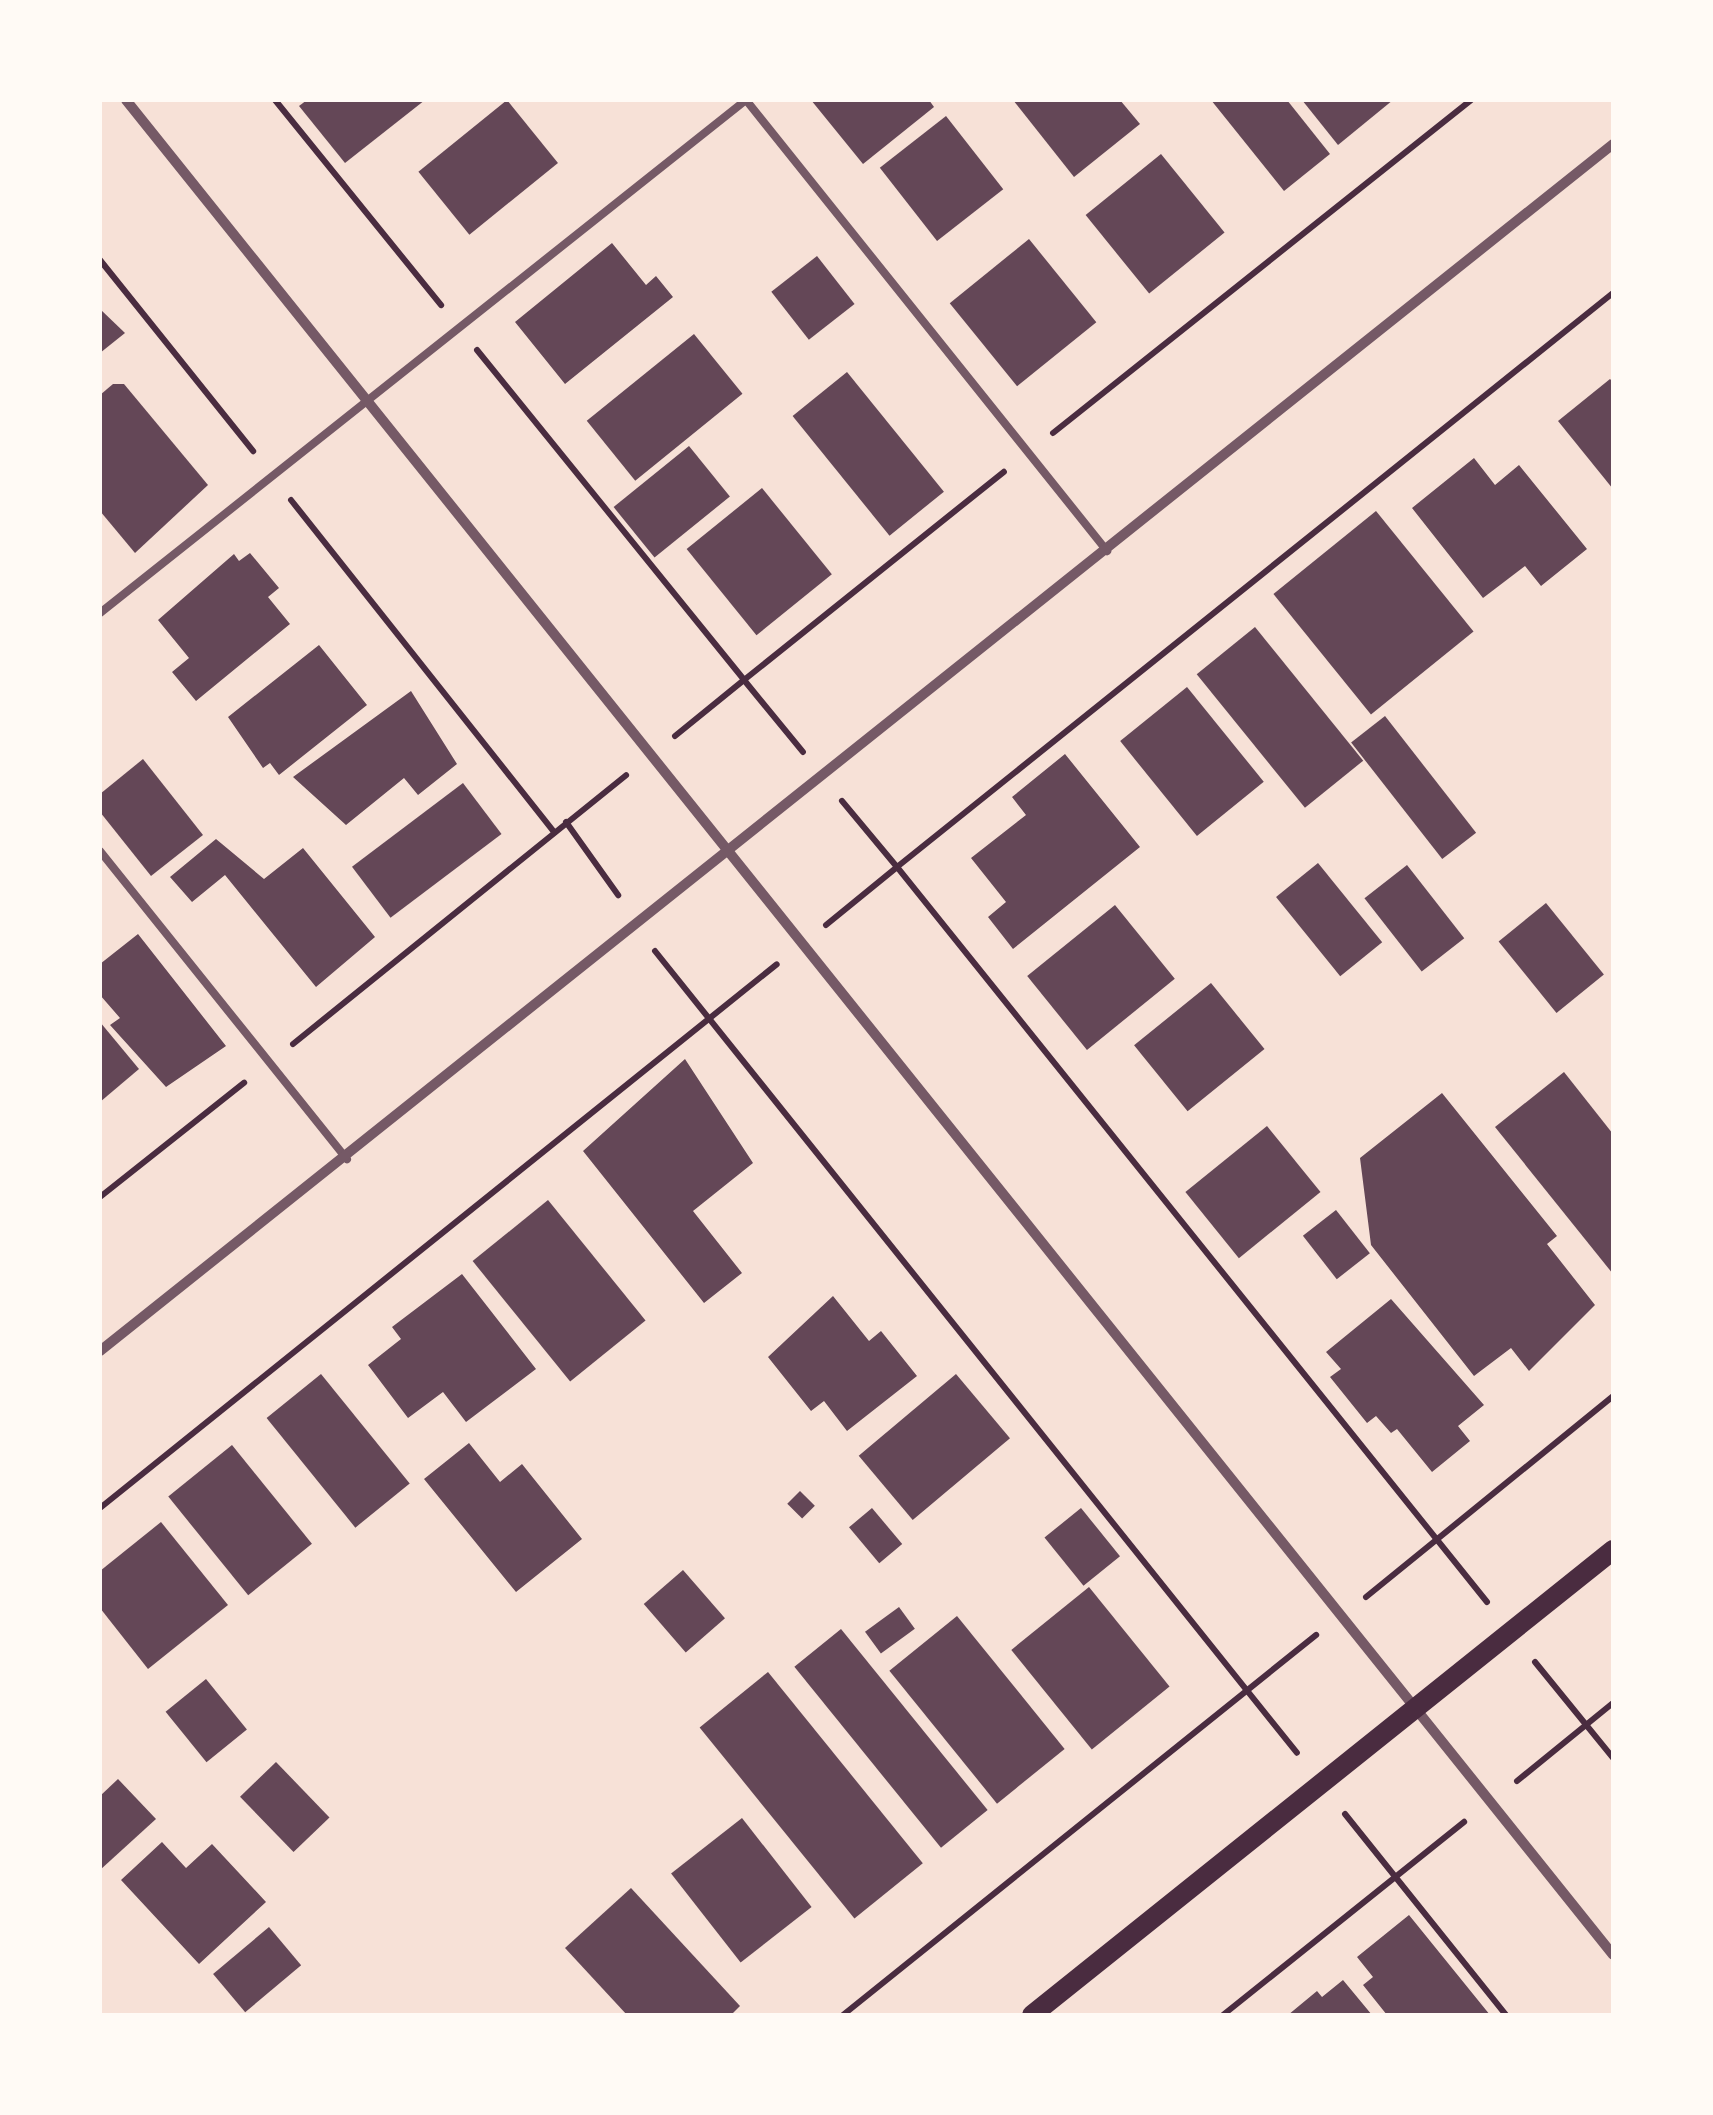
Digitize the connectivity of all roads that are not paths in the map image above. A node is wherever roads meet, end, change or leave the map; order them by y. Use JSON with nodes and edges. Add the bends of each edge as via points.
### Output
{"nodes":[{"id":1,"x":126,"y":100,"type":"edge"},
{"id":2,"x":746,"y":100,"type":"edge"},
{"id":3,"x":1613,"y":144,"type":"edge"},
{"id":4,"x":369,"y":403,"type":"junction"},
{"id":5,"x":1107,"y":551,"type":"junction"},
{"id":6,"x":100,"y":613,"type":"edge"},
{"id":7,"x":100,"y":852,"type":"edge"},
{"id":8,"x":729,"y":853,"type":"junction"},
{"id":9,"x":347,"y":1159,"type":"junction"},
{"id":10,"x":100,"y":1351,"type":"edge"},
{"id":11,"x":1613,"y":1550,"type":"edge"},
{"id":12,"x":1417,"y":1708,"type":"junction"},
{"id":13,"x":1613,"y":1955,"type":"edge"},
{"id":14,"x":1032,"y":2015,"type":"edge"}],
"edges":[{"from":1,"to":4,"type":"street"},
{"from":2,"to":4,"type":"lane"},
{"from":2,"to":5,"type":"lane"},
{"from":3,"to":5,"type":"street"},
{"from":4,"to":6,"type":"lane"},
{"from":4,"to":8,"type":"street"},
{"from":5,"to":8,"type":"street"},
{"from":7,"to":9,"type":"lane"},
{"from":8,"to":9,"type":"street"},
{"from":8,"to":12,"type":"street"},
{"from":9,"to":10,"type":"street"},
{"from":11,"to":12,"type":"main road"},
{"from":12,"to":13,"type":"street"},
{"from":12,"to":14,"type":"main road"}]}
